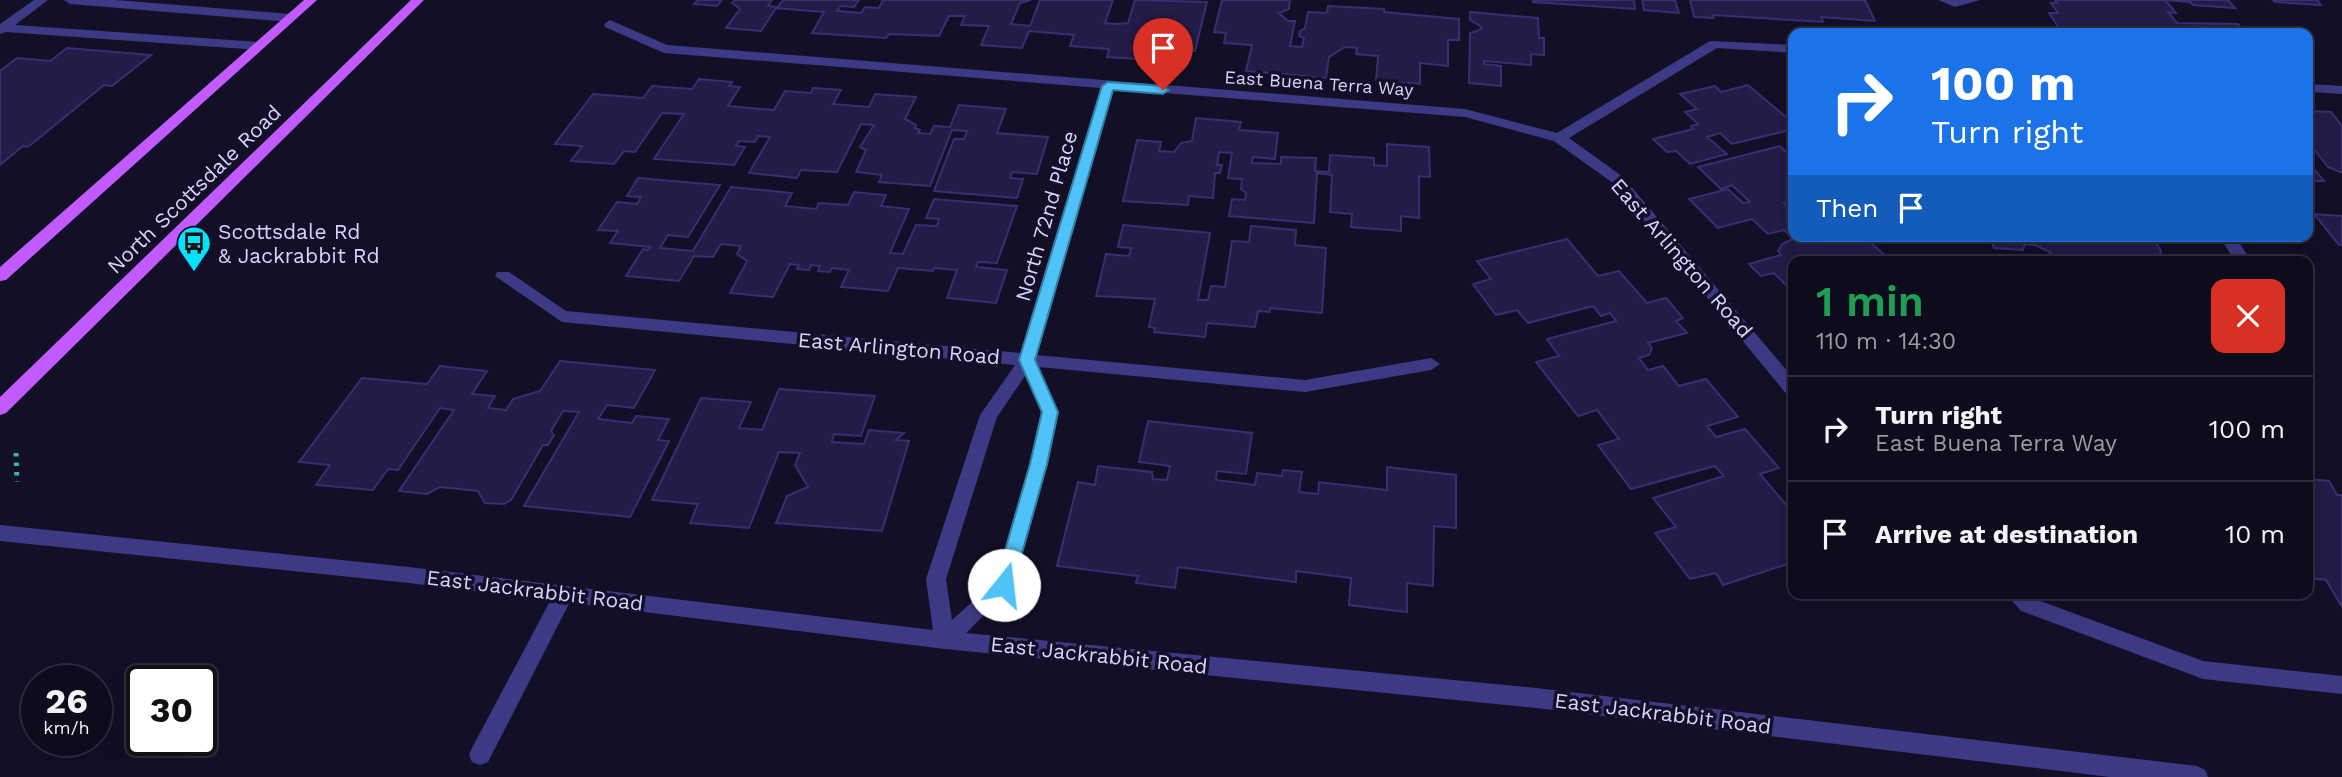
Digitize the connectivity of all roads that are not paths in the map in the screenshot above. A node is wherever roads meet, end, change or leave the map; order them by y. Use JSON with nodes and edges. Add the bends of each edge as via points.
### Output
{"nodes":[{"id":1,"x":42,"y":0,"type":"edge"},
{"id":2,"x":70,"y":0,"type":"edge"},
{"id":3,"x":311,"y":0,"type":"edge"},
{"id":4,"x":418,"y":0,"type":"edge"},
{"id":5,"x":1944,"y":0,"type":"edge"},
{"id":6,"x":1974,"y":0,"type":"edge"},
{"id":7,"x":291,"y":18,"type":"junction"},
{"id":8,"x":610,"y":24,"type":"dead end"},
{"id":9,"x":1,"y":28,"type":"edge"},
{"id":10,"x":259,"y":46,"type":"junction"},
{"id":11,"x":1788,"y":49,"type":"edge"},
{"id":12,"x":1108,"y":86,"type":"junction"},
{"id":13,"x":2313,"y":88,"type":"edge"},
{"id":14,"x":2342,"y":90,"type":"edge"},
{"id":15,"x":1559,"y":138,"type":"junction"},
{"id":16,"x":0,"y":276,"type":"edge"},
{"id":17,"x":503,"y":276,"type":"dead end"},
{"id":18,"x":1027,"y":360,"type":"junction"},
{"id":19,"x":1430,"y":364,"type":"dead end"},
{"id":20,"x":1788,"y":384,"type":"edge"},
{"id":21,"x":0,"y":408,"type":"edge"},
{"id":22,"x":0,"y":533,"type":"edge"},
{"id":23,"x":564,"y":594,"type":"junction"},
{"id":24,"x":2022,"y":599,"type":"edge"},
{"id":25,"x":945,"y":640,"type":"junction"},
{"id":26,"x":2342,"y":685,"type":"edge"},
{"id":27,"x":480,"y":755,"type":"dead end"},
{"id":28,"x":2197,"y":777,"type":"edge"}],
"edges":[{"from":1,"to":9,"type":"street"},
{"from":2,"to":7,"type":"street"},
{"from":3,"to":7,"type":"main road"},
{"from":4,"to":21,"type":"main road","name":"North Scottsdale Road"},
{"from":5,"to":6,"type":"street"},
{"from":7,"to":10,"type":"main road"},
{"from":8,"to":12,"type":"street","name":"East Buena Terra Way","via":[[664,49]]},
{"from":9,"to":10,"type":"street"},
{"from":10,"to":16,"type":"main road"},
{"from":11,"to":15,"type":"street","via":[[1715,44]]},
{"from":12,"to":15,"type":"street","name":"East Buena Terra Way","via":[[1465,113]]},
{"from":12,"to":18,"type":"street","name":"North 72nd Place"},
{"from":13,"to":14,"type":"street"},
{"from":15,"to":20,"type":"street","name":"East Arlington Road","via":[[1618,180]]},
{"from":17,"to":18,"type":"street","name":"East Arlington Road","via":[[562,316]]},
{"from":18,"to":19,"type":"street","name":"East Arlington Road","via":[[1305,386]]},
{"from":18,"to":25,"type":"street","name":"North 72nd Place","via":[[989,415],[936,579]]},
{"from":18,"to":25,"type":"street","via":[[1050,412],[1004,585]]},
{"from":22,"to":23,"type":"street","name":"East Jackrabbit Road"},
{"from":23,"to":25,"type":"street","name":"East Jackrabbit Road"},
{"from":23,"to":27,"type":"street"},
{"from":24,"to":26,"type":"street","via":[[2203,670]]},
{"from":25,"to":28,"type":"street","name":"East Jackrabbit Road","via":[[1536,698]]}]}
